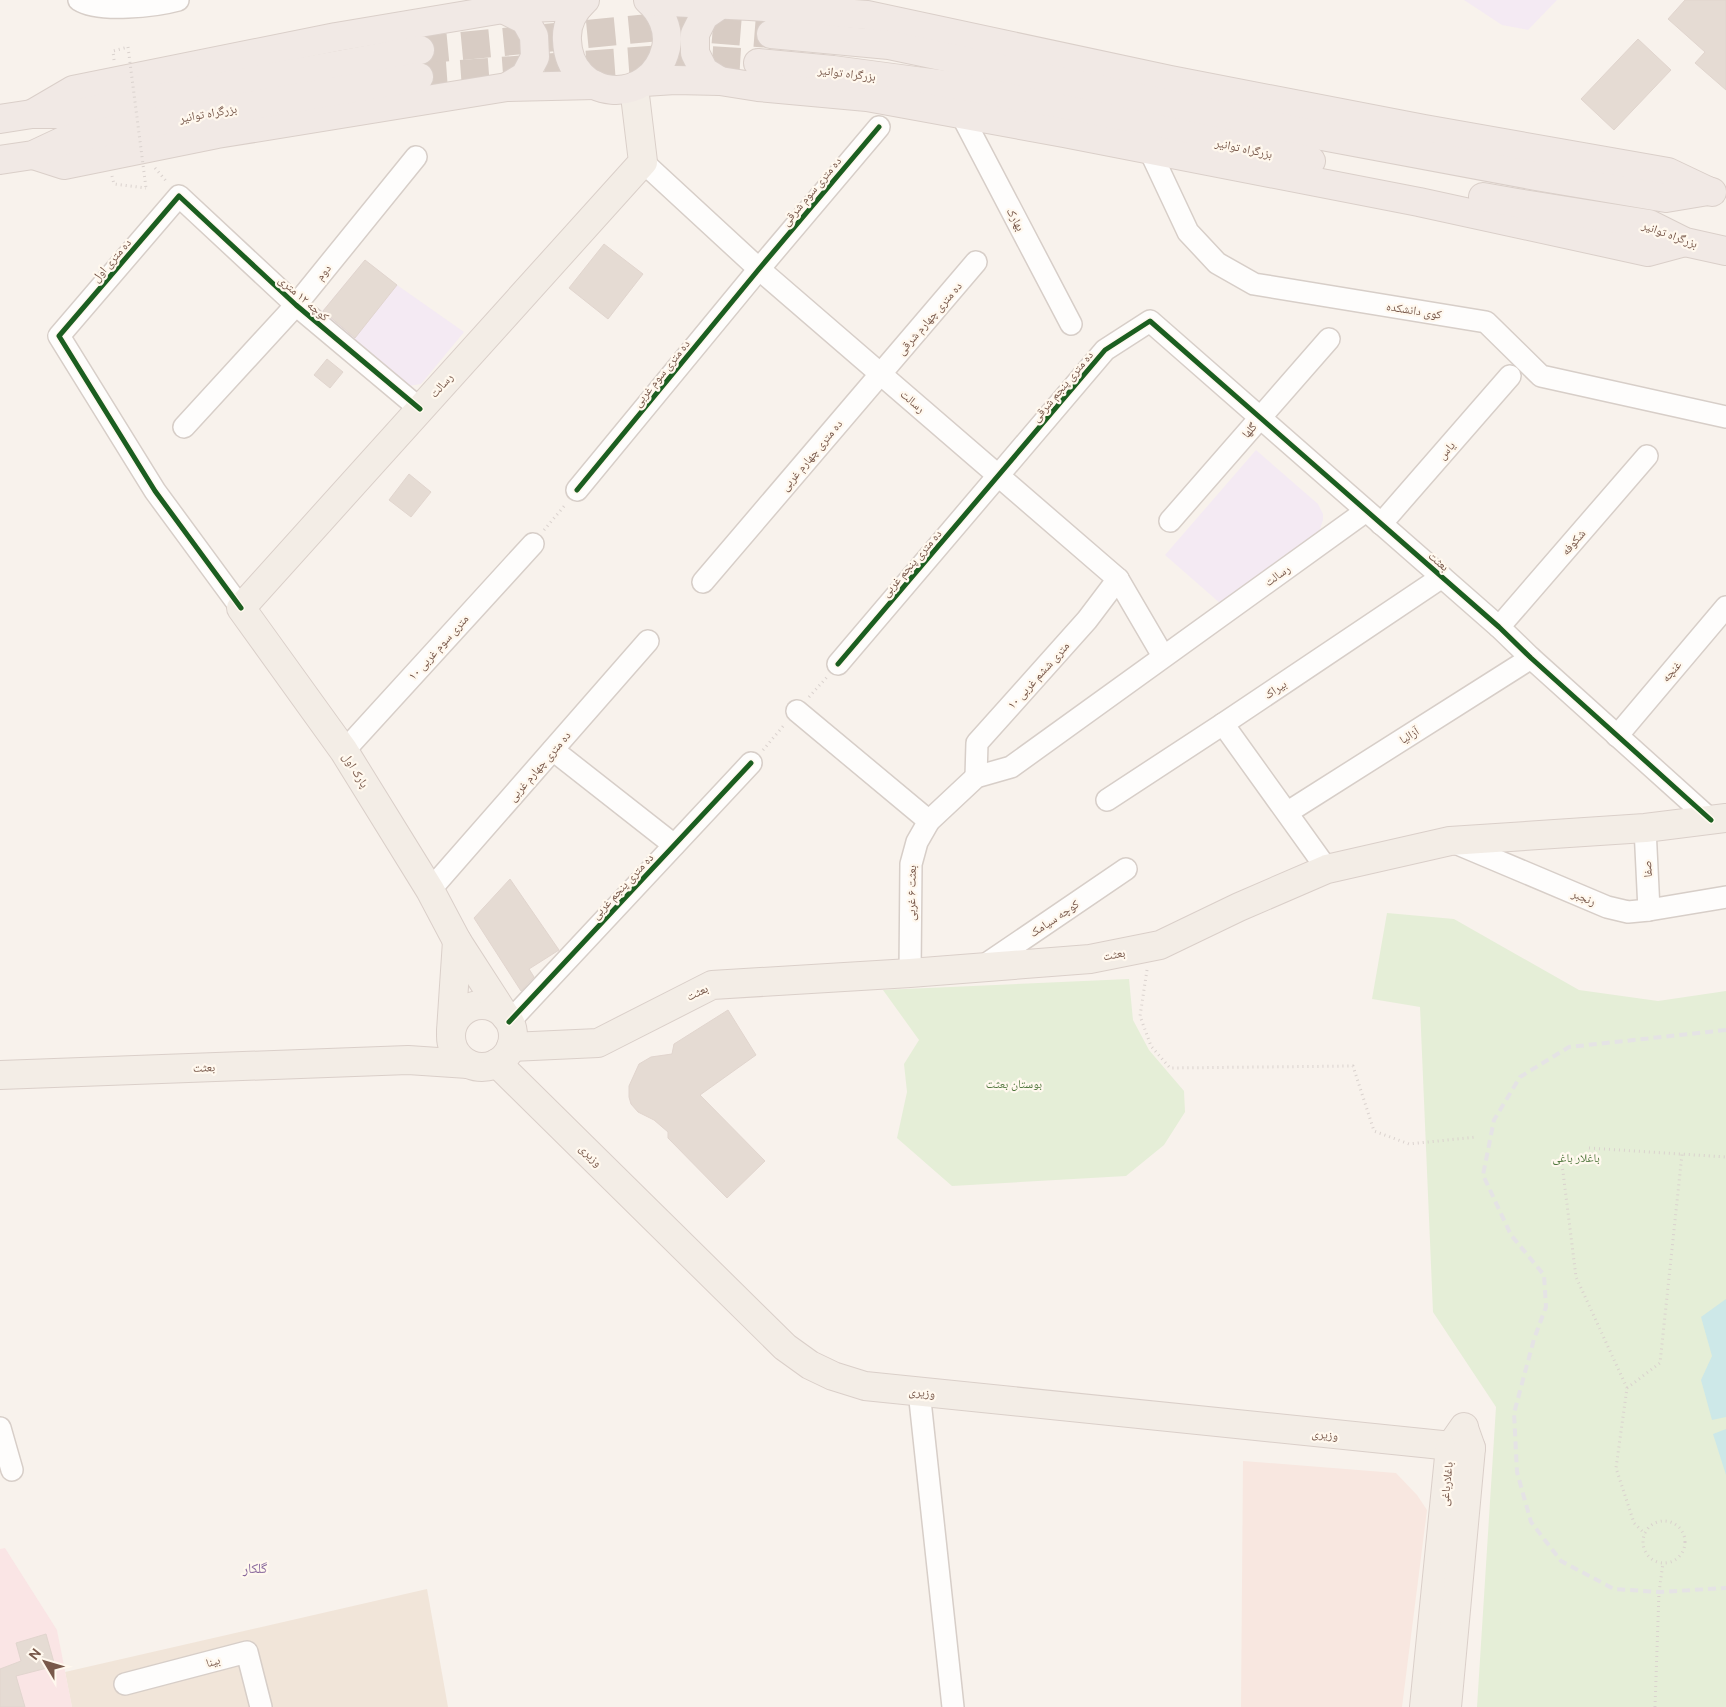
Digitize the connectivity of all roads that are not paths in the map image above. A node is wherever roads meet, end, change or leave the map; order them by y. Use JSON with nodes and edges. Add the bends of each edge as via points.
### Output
{"nodes":[{"id":1,"x":79,"y":0,"type":"edge"},
{"id":2,"x":178,"y":0,"type":"edge"},
{"id":3,"x":649,"y":1,"type":"edge"},
{"id":4,"x":582,"y":3,"type":"edge"},
{"id":5,"x":720,"y":5,"type":"junction"},
{"id":6,"x":503,"y":9,"type":"junction"},
{"id":7,"x":770,"y":34,"type":"tunnel mouth"},
{"id":8,"x":758,"y":63,"type":"tunnel mouth"},
{"id":9,"x":720,"y":82,"type":"junction"},
{"id":10,"x":639,"y":85,"type":"junction"},
{"id":11,"x":595,"y":86,"type":"junction"},
{"id":12,"x":507,"y":87,"type":"junction"},
{"id":13,"x":32,"y":114,"type":"junction"},
{"id":14,"x":961,"y":114,"type":"junction"},
{"id":15,"x":0,"y":119,"type":"edge"},
{"id":16,"x":879,"y":127,"type":"dead end"},
{"id":17,"x":1149,"y":149,"type":"junction"},
{"id":18,"x":33,"y":155,"type":"junction"},
{"id":19,"x":416,"y":157,"type":"dead end"},
{"id":20,"x":0,"y":160,"type":"edge"},
{"id":21,"x":643,"y":162,"type":"junction"},
{"id":22,"x":1717,"y":193,"type":"edge"},
{"id":23,"x":179,"y":196,"type":"joint"},
{"id":24,"x":1685,"y":242,"type":"junction"},
{"id":25,"x":1726,"y":251,"type":"edge"},
{"id":26,"x":976,"y":262,"type":"dead end"},
{"id":27,"x":759,"y":268,"type":"junction"},
{"id":28,"x":296,"y":306,"type":"junction"},
{"id":29,"x":1150,"y":321,"type":"joint"},
{"id":30,"x":1071,"y":324,"type":"dead end"},
{"id":31,"x":1330,"y":339,"type":"dead end"},
{"id":32,"x":881,"y":373,"type":"junction"},
{"id":33,"x":1510,"y":376,"type":"dead end"},
{"id":34,"x":420,"y":409,"type":"junction"},
{"id":35,"x":1726,"y":416,"type":"edge"},
{"id":36,"x":1260,"y":418,"type":"junction"},
{"id":37,"x":184,"y":427,"type":"dead end"},
{"id":38,"x":1647,"y":456,"type":"dead end"},
{"id":39,"x":999,"y":476,"type":"junction"},
{"id":40,"x":578,"y":490,"type":"road end"},
{"id":41,"x":1374,"y":517,"type":"junction"},
{"id":42,"x":1170,"y":522,"type":"dead end"},
{"id":43,"x":533,"y":544,"type":"road end"},
{"id":44,"x":1442,"y":577,"type":"junction"},
{"id":45,"x":1118,"y":579,"type":"junction"},
{"id":46,"x":703,"y":582,"type":"dead end"},
{"id":47,"x":1726,"y":607,"type":"edge"},
{"id":48,"x":241,"y":608,"type":"junction"},
{"id":49,"x":1499,"y":628,"type":"junction"},
{"id":50,"x":648,"y":642,"type":"dead end"},
{"id":51,"x":1163,"y":656,"type":"junction"},
{"id":52,"x":1531,"y":658,"type":"junction"},
{"id":53,"x":838,"y":664,"type":"road end"},
{"id":54,"x":797,"y":711,"type":"road end"},
{"id":55,"x":1223,"y":724,"type":"junction"},
{"id":56,"x":1617,"y":736,"type":"junction"},
{"id":57,"x":344,"y":750,"type":"junction"},
{"id":58,"x":553,"y":750,"type":"junction"},
{"id":59,"x":751,"y":763,"type":"road end"},
{"id":60,"x":976,"y":777,"type":"junction"},
{"id":61,"x":1107,"y":800,"type":"dead end"},
{"id":62,"x":1288,"y":812,"type":"junction"},
{"id":63,"x":1718,"y":819,"type":"edge"},
{"id":64,"x":929,"y":820,"type":"junction"},
{"id":65,"x":1645,"y":828,"type":"junction"},
{"id":66,"x":1450,"y":841,"type":"junction"},
{"id":67,"x":674,"y":845,"type":"junction"},
{"id":68,"x":1327,"y":868,"type":"junction"},
{"id":69,"x":1126,"y":869,"type":"dead end"},
{"id":70,"x":430,"y":890,"type":"junction"},
{"id":71,"x":1726,"y":897,"type":"edge"},
{"id":72,"x":1649,"y":910,"type":"junction"},
{"id":73,"x":457,"y":941,"type":"junction"},
{"id":74,"x":982,"y":967,"type":"junction"},
{"id":75,"x":910,"y":973,"type":"junction"},
{"id":76,"x":451,"y":1032,"type":"junction"},
{"id":77,"x":506,"y":1037,"type":"junction"},
{"id":78,"x":408,"y":1060,"type":"junction"},
{"id":79,"x":468,"y":1064,"type":"junction"},
{"id":80,"x":0,"y":1075,"type":"edge"},
{"id":81,"x":919,"y":1391,"type":"junction"},
{"id":82,"x":0,"y":1428,"type":"edge"},
{"id":83,"x":1461,"y":1447,"type":"junction"},
{"id":84,"x":12,"y":1470,"type":"dead end"},
{"id":85,"x":125,"y":1684,"type":"dead end"},
{"id":86,"x":261,"y":1707,"type":"edge"},
{"id":87,"x":953,"y":1707,"type":"edge"},
{"id":88,"x":1424,"y":1707,"type":"edge"},
{"id":89,"x":1447,"y":1707,"type":"edge"}],
"edges":[{"from":1,"to":2,"type":"street","via":[[86,4],[119,7],[162,5]]},
{"from":3,"to":5,"type":"highway"},
{"from":3,"to":10,"type":"highway","via":[[660,13],[667,43],[656,72]]},
{"from":4,"to":6,"type":"highway"},
{"from":4,"to":11,"type":"highway","via":[[570,19],[566,34],[567,50],[582,77]]},
{"from":5,"to":9,"type":"highway","via":[[704,16],[695,34],[695,53],[704,71]]},
{"from":5,"to":22,"type":"highway","via":[[867,15],[1414,128],[1668,172]]},
{"from":6,"to":12,"type":"highway","via":[[525,20],[534,36],[535,57],[525,76]]},
{"from":6,"to":13,"type":"highway","via":[[336,37],[73,90]]},
{"from":7,"to":22,"type":"highway","via":[[889,45],[1306,133],[1666,198]]},
{"from":8,"to":24,"type":"highway","name":"بزرگراه توانیر","via":[[952,86],[1517,204],[1650,224]]},
{"from":9,"to":10,"type":"highway","via":[[675,80]]},
{"from":9,"to":14,"type":"highway","via":[[868,97]]},
{"from":10,"to":11,"type":"highway","via":[[621,90]]},
{"from":10,"to":21,"type":"main road"},
{"from":11,"to":12,"type":"highway"},
{"from":12,"to":18,"type":"highway","via":[[217,134],[146,156],[64,165]]},
{"from":13,"to":15,"type":"highway","name":"بزرگراه توانیر"},
{"from":13,"to":18,"type":"highway","name":"بزرگراه توانیر","via":[[72,114],[419,64],[65,140]]},
{"from":14,"to":17,"type":"highway"},
{"from":14,"to":30,"type":"street","name":"بهارک"},
{"from":16,"to":27,"type":"street","name":"ده متری سوم شرقی"},
{"from":17,"to":24,"type":"highway","via":[[1648,252]]},
{"from":17,"to":35,"type":"street","name":"کوی دانشکده","via":[[1188,232],[1217,263],[1254,284],[1486,322],[1541,376]]},
{"from":18,"to":20,"type":"highway","name":"بزرگراه توانیر"},
{"from":19,"to":28,"type":"street","name":"دوم"},
{"from":21,"to":27,"type":"street","name":"رسالت"},
{"from":21,"to":34,"type":"main road","name":"رسالت"},
{"from":23,"to":28,"type":"street","name":"کوچه ۱۲ متری"},
{"from":23,"to":48,"type":"street","name":"ده متری اول","via":[[59,336],[155,491]]},
{"from":24,"to":25,"type":"highway","name":"بزرگراه توانیر"},
{"from":26,"to":32,"type":"street","name":"ده متری چهارم شرقی"},
{"from":27,"to":32,"type":"street","name":"رسالت"},
{"from":27,"to":40,"type":"street","name":"ده متری سوم غربی"},
{"from":28,"to":34,"type":"street","name":"کوچه ۱۲ متری"},
{"from":28,"to":37,"type":"street","name":"دوم"},
{"from":29,"to":36,"type":"street","name":"بعثت"},
{"from":29,"to":39,"type":"street","name":"ده متری پنجم شرقی","via":[[1105,350]]},
{"from":31,"to":36,"type":"street","name":"گلها"},
{"from":32,"to":39,"type":"street","name":"رسالت"},
{"from":32,"to":46,"type":"street","name":"ده متری چهارم غربی"},
{"from":33,"to":41,"type":"street","name":"یاس"},
{"from":34,"to":48,"type":"main road","name":"رسالت"},
{"from":36,"to":41,"type":"street","name":"بعثت"},
{"from":36,"to":42,"type":"street","name":"گلها"},
{"from":38,"to":49,"type":"street","name":"شکوفه"},
{"from":39,"to":45,"type":"street","name":"رسالت"},
{"from":39,"to":53,"type":"street","name":"ده متری پنجم غربی"},
{"from":41,"to":44,"type":"street","name":"بعثت"},
{"from":41,"to":51,"type":"street","name":"رسالت"},
{"from":43,"to":57,"type":"street","name":"۱۰ متری سوم غربی"},
{"from":44,"to":49,"type":"street","name":"بعثت"},
{"from":44,"to":55,"type":"street","name":"بیراک"},
{"from":45,"to":51,"type":"street","name":"رسالت"},
{"from":45,"to":60,"type":"street","name":"۱۰ متری ششم غربی","via":[[1087,620],[977,742]]},
{"from":47,"to":56,"type":"street","name":"غنچه"},
{"from":48,"to":57,"type":"main road","name":"پارک اول"},
{"from":49,"to":52,"type":"street","name":"بعثت"},
{"from":50,"to":58,"type":"street","name":"ده متری چهارم غربی"},
{"from":51,"to":60,"type":"street","name":"رسالت","via":[[1011,767]]},
{"from":52,"to":56,"type":"street","name":"بعثت"},
{"from":52,"to":62,"type":"street","name":"آزالیا"},
{"from":54,"to":64,"type":"street"},
{"from":55,"to":61,"type":"street","name":"بیراک"},
{"from":55,"to":62,"type":"street"},
{"from":56,"to":63,"type":"street","name":"بعثت"},
{"from":57,"to":70,"type":"main road","name":"پارک اول"},
{"from":58,"to":67,"type":"street"},
{"from":58,"to":70,"type":"street","name":"ده متری چهارم غربی"},
{"from":59,"to":67,"type":"street","name":"ده متری پنجم غربی"},
{"from":60,"to":64,"type":"street","name":"بعثت ۶ غربی"},
{"from":62,"to":68,"type":"street"},
{"from":63,"to":65,"type":"main road","name":"بعثت"},
{"from":64,"to":75,"type":"street","name":"بعثت ۶ غربی","via":[[916,842],[911,864]]},
{"from":65,"to":66,"type":"main road","name":"بعثت"},
{"from":65,"to":72,"type":"street","name":"صفا"},
{"from":66,"to":68,"type":"main road","name":"بعثت"},
{"from":66,"to":72,"type":"street","name":"رنجبر","via":[[1607,906],[1628,912]]},
{"from":67,"to":77,"type":"street","name":"ده متری پنجم غربی"},
{"from":68,"to":74,"type":"main road","name":"بعثت","via":[[1160,945],[1090,959]]},
{"from":69,"to":74,"type":"street","name":"کوچه سیامک"},
{"from":70,"to":73,"type":"main road","name":"پارک اول"},
{"from":71,"to":72,"type":"street","name":"رنجبر"},
{"from":73,"to":76,"type":"main road"},
{"from":73,"to":77,"type":"main road","name":"پارک اول"},
{"from":74,"to":75,"type":"main road","name":"بعثت"},
{"from":75,"to":77,"type":"main road","name":"بعثت","via":[[712,984],[598,1043]]},
{"from":76,"to":77,"type":"main road","via":[[454,1022],[468,1008],[488,1006],[498,1010]]},
{"from":76,"to":78,"type":"main road"},
{"from":76,"to":79,"type":"main road","via":[[454,1051]]},
{"from":77,"to":79,"type":"main road","name":"بعثت","via":[[488,1066]]},
{"from":77,"to":81,"type":"main road","name":"وزیری","via":[[785,1347],[833,1376],[865,1386]]},
{"from":78,"to":79,"type":"main road","name":"بعثت"},
{"from":78,"to":80,"type":"main road","name":"بعثت"},
{"from":81,"to":83,"type":"main road","name":"وزیری"},
{"from":81,"to":87,"type":"street"},
{"from":82,"to":84,"type":"street"},
{"from":83,"to":88,"type":"main road","name":"باغلارباغی"},
{"from":83,"to":89,"type":"main road","name":"باغلارباغی"},
{"from":85,"to":86,"type":"street","name":"بینا","via":[[247,1652]]}]}
